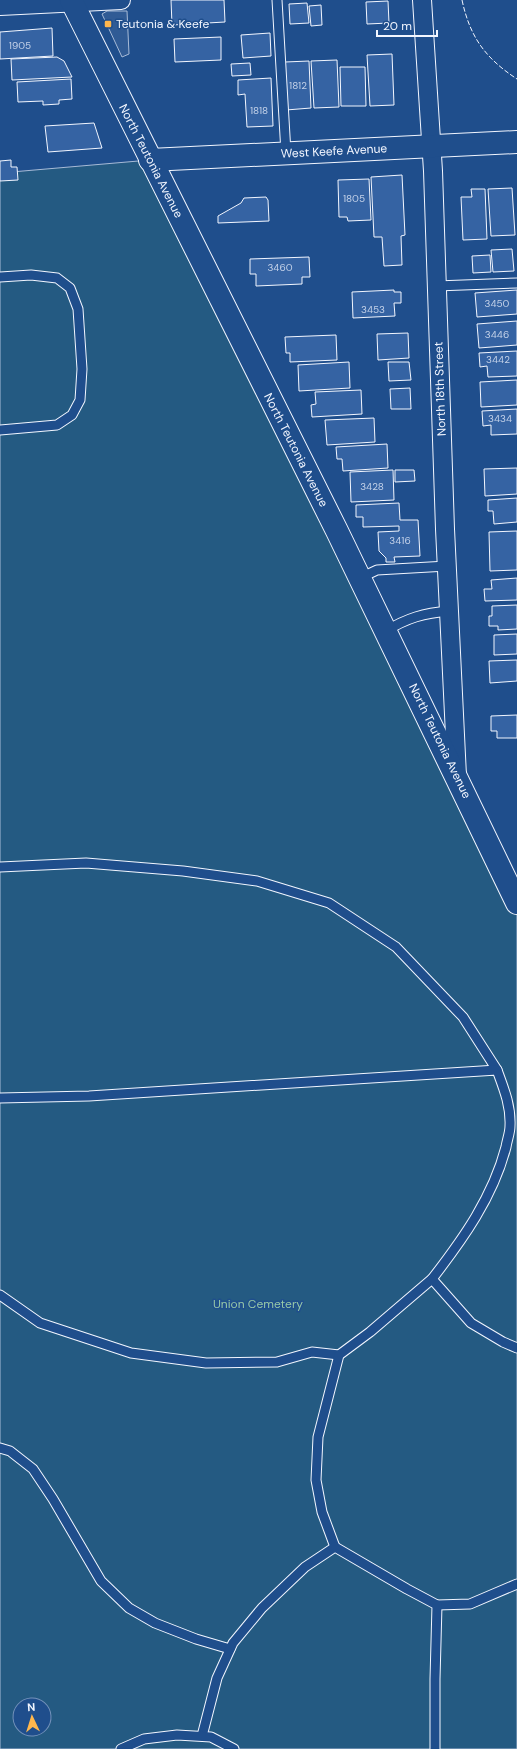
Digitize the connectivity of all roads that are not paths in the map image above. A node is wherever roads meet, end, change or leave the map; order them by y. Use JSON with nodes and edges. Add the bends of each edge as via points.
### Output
{"nodes":[{"id":1,"x":121,"y":0,"type":"edge"},
{"id":2,"x":277,"y":0,"type":"edge"},
{"id":3,"x":422,"y":0,"type":"edge"},
{"id":4,"x":72,"y":1,"type":"edge"},
{"id":5,"x":0,"y":6,"type":"edge"},
{"id":6,"x":517,"y":142,"type":"edge"},
{"id":7,"x":432,"y":146,"type":"junction"},
{"id":8,"x":286,"y":153,"type":"junction"},
{"id":9,"x":150,"y":160,"type":"junction"},
{"id":10,"x":0,"y":277,"type":"edge"},
{"id":11,"x":517,"y":283,"type":"edge"},
{"id":12,"x":436,"y":286,"type":"junction"},
{"id":13,"x":0,"y":430,"type":"edge"},
{"id":14,"x":447,"y":566,"type":"junction"},
{"id":15,"x":360,"y":578,"type":"junction"},
{"id":16,"x":450,"y":619,"type":"junction"},
{"id":17,"x":386,"y":631,"type":"junction"},
{"id":18,"x":457,"y":777,"type":"junction"},
{"id":19,"x":0,"y":867,"type":"edge"},
{"id":20,"x":517,"y":903,"type":"edge"},
{"id":21,"x":497,"y":1070,"type":"junction"},
{"id":22,"x":0,"y":1098,"type":"edge"},
{"id":23,"x":432,"y":1280,"type":"junction"},
{"id":24,"x":0,"y":1295,"type":"edge"},
{"id":25,"x":517,"y":1348,"type":"edge"},
{"id":26,"x":339,"y":1354,"type":"junction"},
{"id":27,"x":0,"y":1448,"type":"edge"},
{"id":28,"x":335,"y":1547,"type":"junction"},
{"id":29,"x":517,"y":1584,"type":"edge"},
{"id":30,"x":437,"y":1604,"type":"junction"},
{"id":31,"x":230,"y":1649,"type":"junction"},
{"id":32,"x":202,"y":1736,"type":"junction"},
{"id":33,"x":121,"y":1749,"type":"edge"},
{"id":34,"x":234,"y":1749,"type":"edge"},
{"id":35,"x":435,"y":1749,"type":"edge"}],
"edges":[{"from":1,"to":4,"type":"street"},
{"from":2,"to":8,"type":"lane"},
{"from":3,"to":7,"type":"street","name":"North 18th Street"},
{"from":4,"to":5,"type":"street"},
{"from":4,"to":9,"type":"main road","name":"North Teutonia Avenue"},
{"from":6,"to":7,"type":"main road","name":"West Keefe Avenue"},
{"from":7,"to":8,"type":"main road","name":"West Keefe Avenue"},
{"from":7,"to":12,"type":"street","name":"North 18th Street"},
{"from":8,"to":9,"type":"main road","name":"West Keefe Avenue"},
{"from":9,"to":15,"type":"main road","name":"North Teutonia Avenue"},
{"from":10,"to":13,"type":"lane","via":[[32,275],[58,278],[70,288],[78,309],[82,369],[80,400],[72,415],[57,425]]},
{"from":11,"to":12,"type":"lane"},
{"from":12,"to":14,"type":"street","name":"North 18th Street"},
{"from":14,"to":15,"type":"lane","via":[[376,570]]},
{"from":14,"to":16,"type":"street","name":"North 18th Street"},
{"from":15,"to":17,"type":"main road","name":"North Teutonia Avenue"},
{"from":16,"to":17,"type":"lane","via":[[428,612]]},
{"from":16,"to":18,"type":"street","name":"North 18th Street"},
{"from":17,"to":18,"type":"main road","name":"North Teutonia Avenue"},
{"from":18,"to":20,"type":"main road","name":"North Teutonia Avenue"},
{"from":19,"to":21,"type":"lane","via":[[86,863],[183,871],[257,881],[329,903],[396,947],[463,1017]]},
{"from":21,"to":22,"type":"lane","via":[[89,1096]]},
{"from":21,"to":23,"type":"lane","via":[[508,1099],[510,1127],[502,1161],[489,1195],[460,1243]]},
{"from":23,"to":25,"type":"lane","via":[[471,1323]]},
{"from":23,"to":26,"type":"lane","via":[[370,1332]]},
{"from":24,"to":26,"type":"lane","via":[[40,1323],[131,1353],[206,1363],[277,1362],[312,1352]]},
{"from":26,"to":28,"type":"lane","via":[[318,1437],[316,1480],[322,1512]]},
{"from":27,"to":31,"type":"lane","via":[[10,1451],[33,1469],[100,1581],[129,1608],[155,1623]]},
{"from":28,"to":30,"type":"lane"},
{"from":28,"to":31,"type":"lane","via":[[305,1567],[262,1608]]},
{"from":29,"to":30,"type":"lane","via":[[470,1604]]},
{"from":30,"to":35,"type":"lane"},
{"from":31,"to":32,"type":"lane","via":[[217,1678]]},
{"from":32,"to":33,"type":"lane","via":[[178,1735],[144,1740]]},
{"from":32,"to":34,"type":"lane","via":[[211,1737]]}]}
